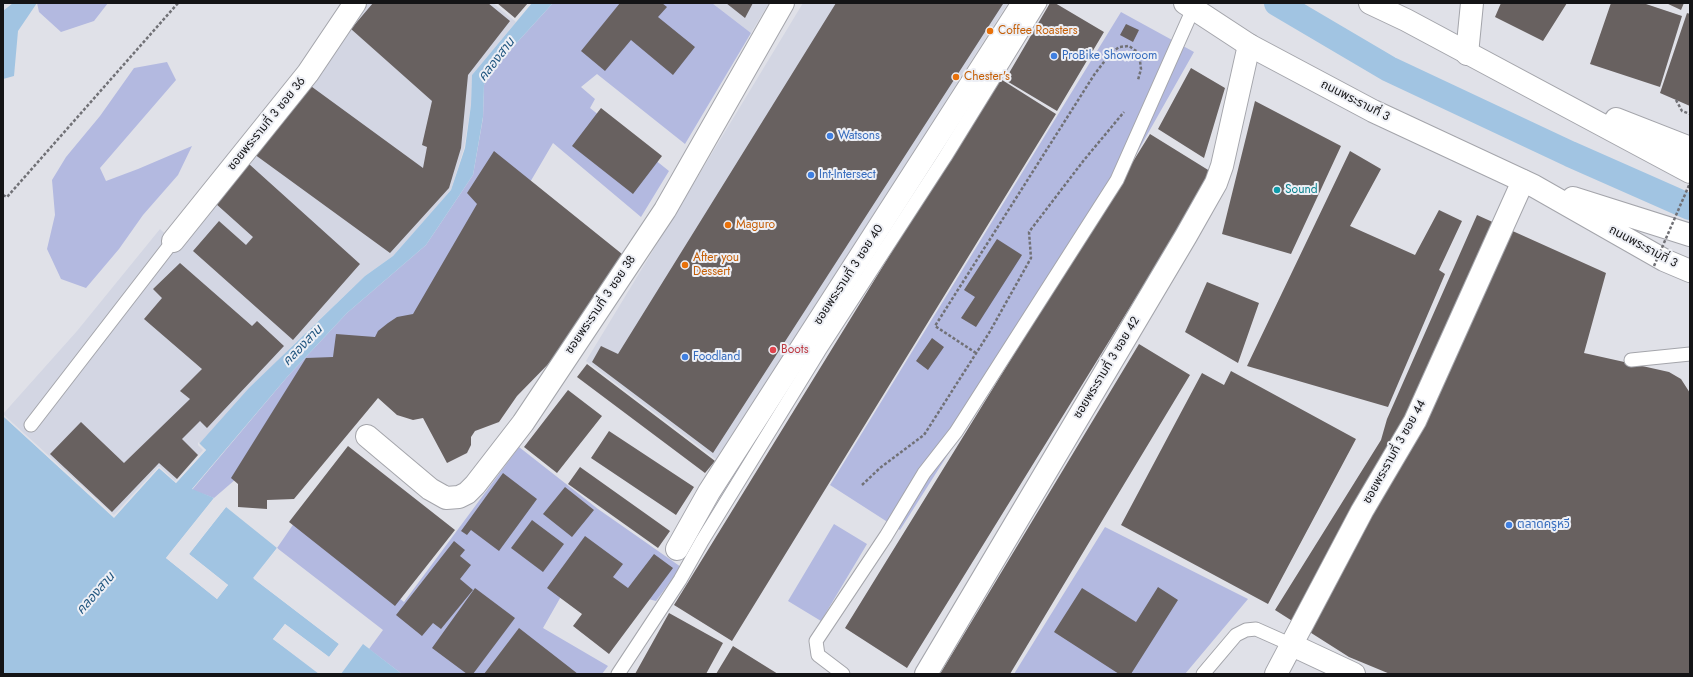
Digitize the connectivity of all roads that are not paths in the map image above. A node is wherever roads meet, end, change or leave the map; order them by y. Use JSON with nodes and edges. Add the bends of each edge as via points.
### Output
{"nodes":[{"id":1,"x":356,"y":3,"type":"edge"},
{"id":2,"x":783,"y":3,"type":"edge"},
{"id":3,"x":1024,"y":3,"type":"edge"},
{"id":4,"x":1040,"y":3,"type":"edge"},
{"id":5,"x":1370,"y":3,"type":"edge"},
{"id":6,"x":1472,"y":3,"type":"edge"},
{"id":7,"x":1189,"y":6,"type":"edge"},
{"id":8,"x":1249,"y":45,"type":"junction"},
{"id":9,"x":1467,"y":54,"type":"junction"},
{"id":10,"x":1532,"y":88,"type":"junction"},
{"id":11,"x":1690,"y":148,"type":"edge"},
{"id":12,"x":1690,"y":172,"type":"edge"},
{"id":13,"x":1528,"y":183,"type":"junction"},
{"id":14,"x":1690,"y":235,"type":"edge"},
{"id":15,"x":173,"y":242,"type":"joint"},
{"id":16,"x":1690,"y":271,"type":"edge"},
{"id":17,"x":1690,"y":354,"type":"edge"},
{"id":18,"x":1631,"y":360,"type":"dead end"},
{"id":19,"x":31,"y":425,"type":"dead end"},
{"id":20,"x":367,"y":436,"type":"dead end"},
{"id":21,"x":677,"y":549,"type":"dead end"},
{"id":22,"x":1292,"y":645,"type":"junction"},
{"id":23,"x":618,"y":674,"type":"edge"},
{"id":24,"x":843,"y":674,"type":"edge"},
{"id":25,"x":926,"y":674,"type":"edge"},
{"id":26,"x":1203,"y":674,"type":"edge"},
{"id":27,"x":1276,"y":674,"type":"edge"},
{"id":28,"x":1354,"y":674,"type":"edge"}],
"edges":[{"from":1,"to":15,"type":"street","name":"ซอยพระรามที่ 3 ซอย 36","via":[[308,73]]},
{"from":2,"to":20,"type":"street","name":"ซอยพระรามที่ 3 ซอย 38","via":[[665,210],[523,423],[475,485],[463,495],[446,498],[430,489]]},
{"from":3,"to":21,"type":"street","name":"ซอยพระรามที่ 3 ซอย 40","via":[[709,492]]},
{"from":4,"to":23,"type":"lane","via":[[945,157],[819,351],[680,580]]},
{"from":5,"to":9,"type":"street"},
{"from":6,"to":9,"type":"street"},
{"from":7,"to":8,"type":"street","name":"ถนนพระรามที่ 3"},
{"from":7,"to":24,"type":"lane","via":[[1117,180],[956,432],[924,474],[816,641],[818,655]]},
{"from":8,"to":13,"type":"street","name":"ถนนพระรามที่ 3","via":[[1373,111]]},
{"from":8,"to":25,"type":"street","name":"ซอยพระรามที่ 3 ซอย 42","via":[[1216,183]]},
{"from":9,"to":10,"type":"street"},
{"from":10,"to":11,"type":"street"},
{"from":10,"to":12,"type":"street"},
{"from":13,"to":14,"type":"street","name":"ถนนพระรามที่ 3"},
{"from":13,"to":16,"type":"street","name":"ถนนพระรามที่ 3","via":[[1664,260]]},
{"from":13,"to":22,"type":"street","name":"ซอยพระรามที่ 3 ซอย 44","via":[[1415,421],[1362,511]]},
{"from":15,"to":19,"type":"lane"},
{"from":17,"to":18,"type":"lane"},
{"from":22,"to":26,"type":"lane","via":[[1256,629],[1246,630],[1236,635]]},
{"from":22,"to":27,"type":"street","name":"ซอยพระรามที่ 3 ซอย 44"},
{"from":22,"to":28,"type":"street"}]}
